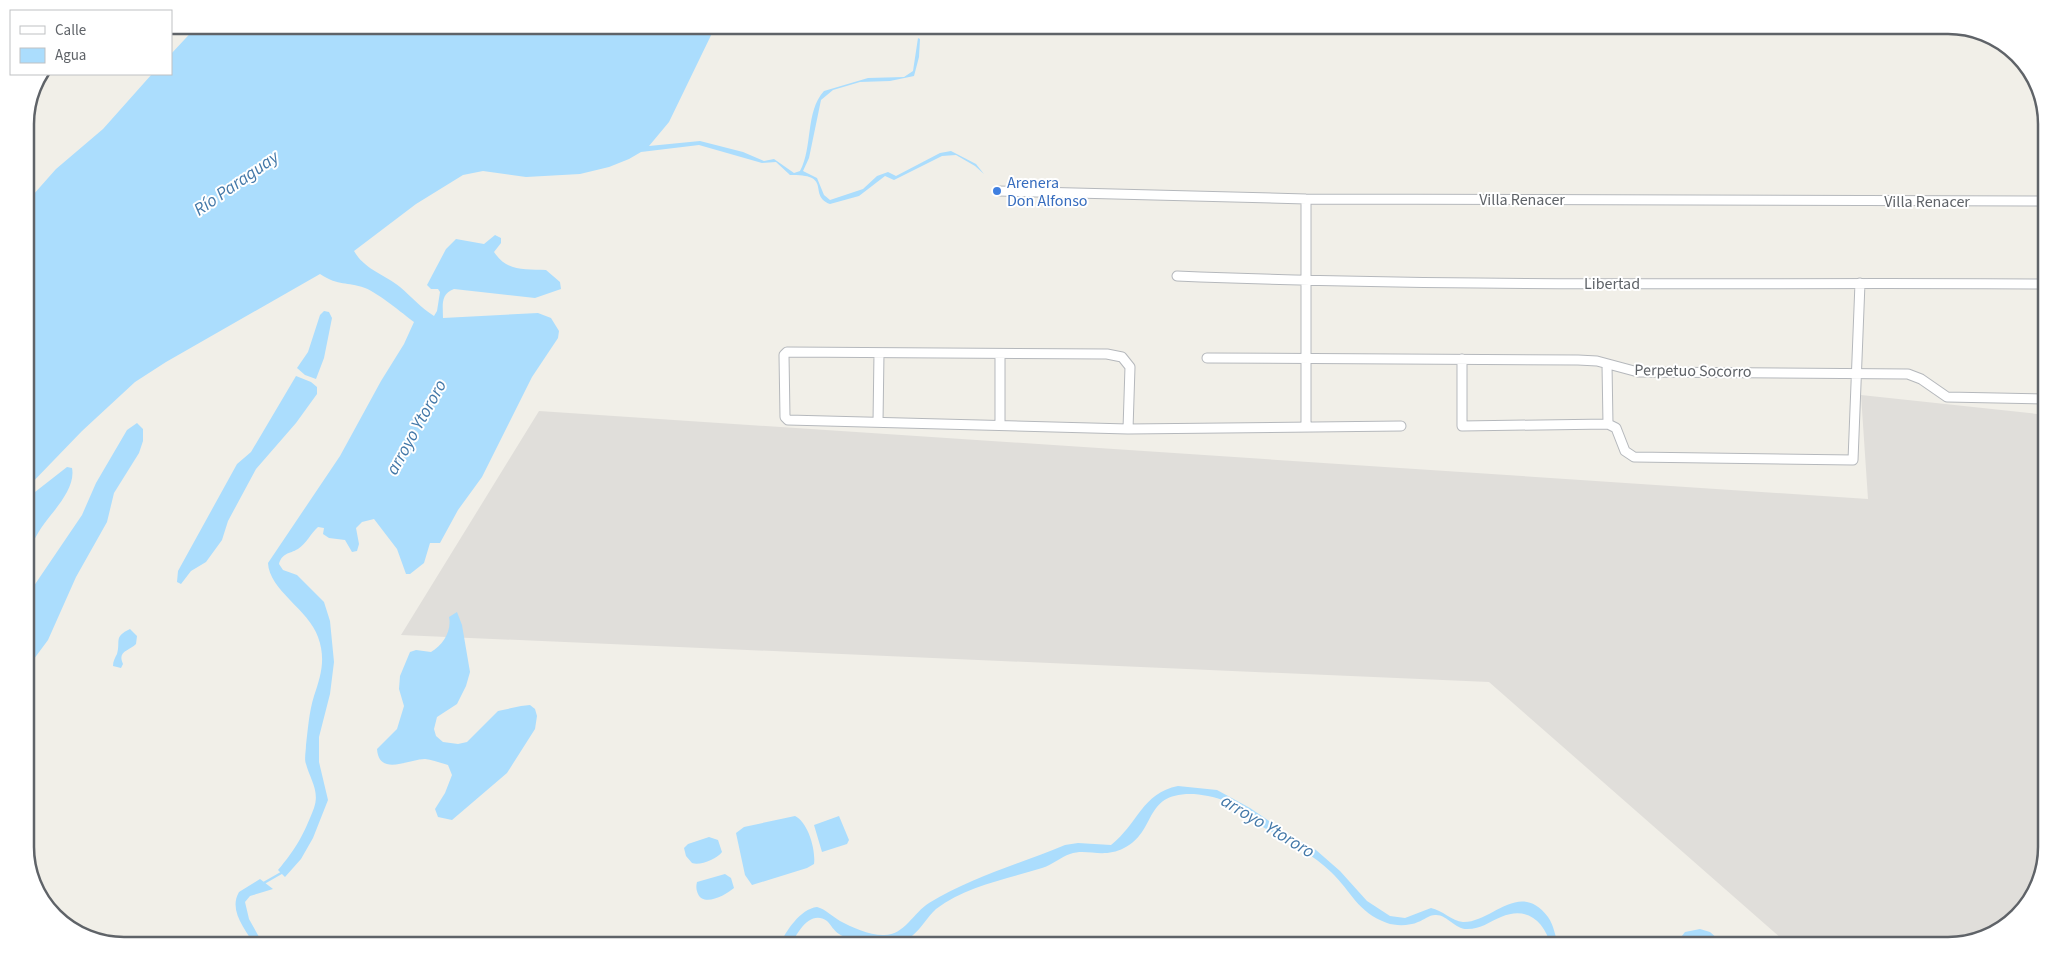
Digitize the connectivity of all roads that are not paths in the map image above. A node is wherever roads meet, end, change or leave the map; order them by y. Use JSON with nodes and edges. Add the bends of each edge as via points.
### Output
{"nodes":[{"id":1,"x":998,"y":191,"type":"dead end"},
{"id":2,"x":1306,"y":199,"type":"junction"},
{"id":3,"x":2038,"y":201,"type":"edge"},
{"id":4,"x":1177,"y":276,"type":"dead end"},
{"id":5,"x":1306,"y":281,"type":"junction"},
{"id":6,"x":1860,"y":283,"type":"junction"},
{"id":7,"x":2038,"y":284,"type":"edge"},
{"id":8,"x":879,"y":353,"type":"junction"},
{"id":9,"x":1000,"y":355,"type":"junction"},
{"id":10,"x":1208,"y":358,"type":"dead end"},
{"id":11,"x":1305,"y":358,"type":"junction"},
{"id":12,"x":1462,"y":359,"type":"junction"},
{"id":13,"x":1607,"y":365,"type":"junction"},
{"id":14,"x":1857,"y":372,"type":"junction"},
{"id":15,"x":2038,"y":398,"type":"edge"},
{"id":16,"x":878,"y":422,"type":"junction"},
{"id":17,"x":1000,"y":424,"type":"junction"},
{"id":18,"x":1608,"y":424,"type":"junction"},
{"id":19,"x":1401,"y":426,"type":"dead end"},
{"id":20,"x":1306,"y":427,"type":"junction"},
{"id":21,"x":1128,"y":429,"type":"junction"}],
"edges":[{"from":1,"to":2,"type":"street","name":"Villa Renacer"},
{"from":2,"to":3,"type":"street","name":"Villa Renacer"},
{"from":2,"to":5,"type":"street"},
{"from":4,"to":5,"type":"street","name":"Libertad"},
{"from":5,"to":6,"type":"street","name":"Libertad"},
{"from":5,"to":11,"type":"street"},
{"from":6,"to":7,"type":"street","name":"Libertad"},
{"from":6,"to":14,"type":"street"},
{"from":8,"to":9,"type":"street"},
{"from":8,"to":16,"type":"street"},
{"from":8,"to":16,"type":"street","via":[[787,352],[784,355],[786,419]]},
{"from":9,"to":17,"type":"street"},
{"from":9,"to":21,"type":"street","via":[[1108,354],[1122,357],[1130,368]]},
{"from":10,"to":11,"type":"street","name":"Perpetuo Socorro"},
{"from":11,"to":12,"type":"street","name":"Perpetuo Socorro"},
{"from":11,"to":20,"type":"street"},
{"from":12,"to":13,"type":"street","name":"Perpetuo Socorro","via":[[1578,360]]},
{"from":12,"to":18,"type":"street","via":[[1462,426]]},
{"from":13,"to":14,"type":"street","name":"Perpetuo Socorro","via":[[1638,372]]},
{"from":13,"to":18,"type":"street"},
{"from":14,"to":15,"type":"street","name":"Perpetuo Socorro","via":[[1908,374],[1947,397]]},
{"from":14,"to":18,"type":"street","via":[[1852,460],[1634,457],[1624,451],[1616,428]]},
{"from":16,"to":17,"type":"street"},
{"from":17,"to":21,"type":"street"},
{"from":19,"to":20,"type":"street"},
{"from":20,"to":21,"type":"street"}]}
